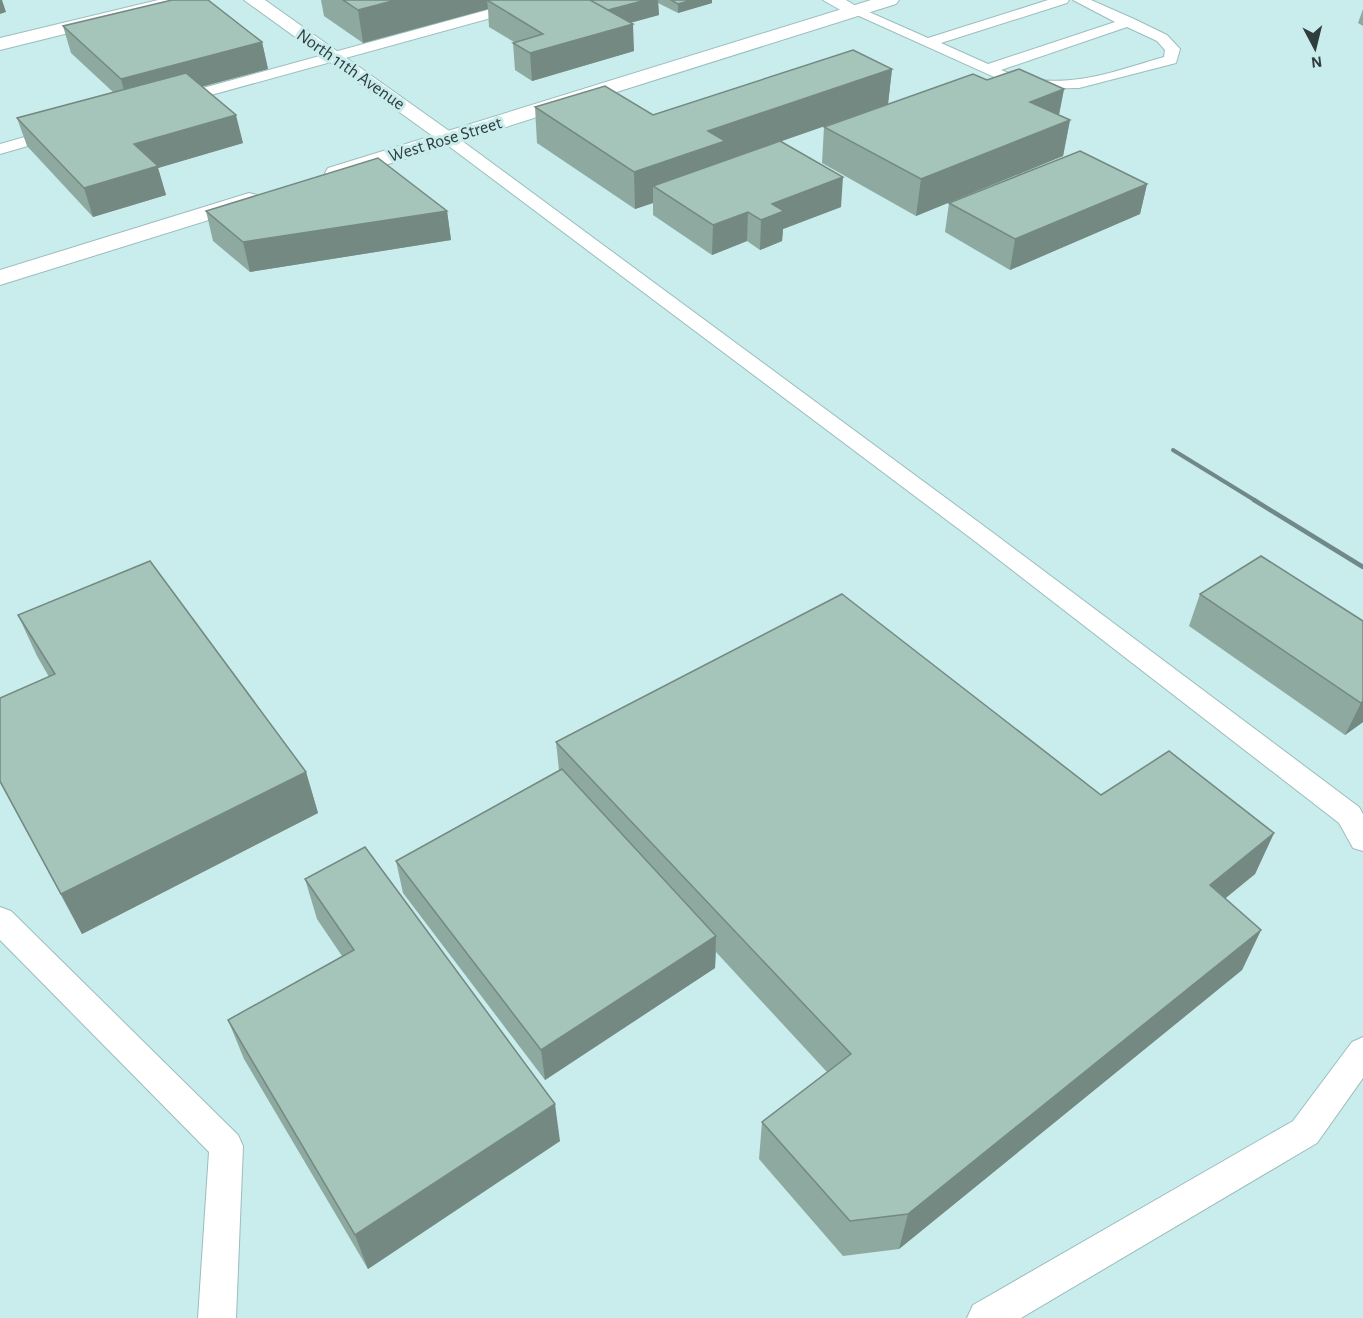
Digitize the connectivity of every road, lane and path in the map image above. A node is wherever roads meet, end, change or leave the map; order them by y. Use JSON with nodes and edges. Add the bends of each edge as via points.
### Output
{"nodes":[{"id":1,"x":180,"y":0,"type":"edge"},
{"id":2,"x":253,"y":0,"type":"edge"},
{"id":3,"x":540,"y":0,"type":"edge"},
{"id":4,"x":832,"y":0,"type":"edge"},
{"id":5,"x":890,"y":0,"type":"edge"},
{"id":6,"x":1062,"y":0,"type":"edge"},
{"id":7,"x":1080,"y":0,"type":"edge"},
{"id":8,"x":855,"y":11,"type":"junction"},
{"id":9,"x":1129,"y":22,"type":"junction"},
{"id":10,"x":930,"y":42,"type":"junction"},
{"id":11,"x":0,"y":44,"type":"edge"},
{"id":12,"x":334,"y":57,"type":"junction"},
{"id":13,"x":988,"y":69,"type":"junction"},
{"id":14,"x":161,"y":104,"type":"edge"},
{"id":15,"x":81,"y":127,"type":"edge"},
{"id":16,"x":448,"y":138,"type":"junction"},
{"id":17,"x":0,"y":149,"type":"edge"},
{"id":18,"x":314,"y":180,"type":"edge"},
{"id":19,"x":269,"y":194,"type":"edge"},
{"id":20,"x":0,"y":278,"type":"edge"},
{"id":21,"x":1363,"y":840,"type":"edge"},
{"id":22,"x":0,"y":920,"type":"edge"},
{"id":23,"x":1363,"y":1052,"type":"edge"},
{"id":24,"x":217,"y":1318,"type":"edge"},
{"id":25,"x":986,"y":1318,"type":"edge"}],
"edges":[{"from":1,"to":11,"type":"main road"},
{"from":2,"to":12,"type":"main road","name":"North 11th Avenue"},
{"from":3,"to":12,"type":"lane"},
{"from":4,"to":8,"type":"main road"},
{"from":5,"to":8,"type":"main road","name":"West Rose Street"},
{"from":6,"to":10,"type":"lane"},
{"from":7,"to":9,"type":"lane"},
{"from":8,"to":10,"type":"lane"},
{"from":8,"to":16,"type":"main road","name":"West Rose Street"},
{"from":9,"to":13,"type":"lane"},
{"from":9,"to":13,"type":"lane","via":[[1162,38],[1173,49],[1171,60],[1075,87],[1021,84]]},
{"from":10,"to":13,"type":"lane"},
{"from":12,"to":14,"type":"lane"},
{"from":12,"to":16,"type":"main road","name":"North 11th Avenue"},
{"from":15,"to":17,"type":"lane"},
{"from":16,"to":18,"type":"main road","name":"West Rose Street"},
{"from":16,"to":21,"type":"lane","via":[[975,530],[1340,808],[1349,815]]},
{"from":19,"to":20,"type":"main road"},
{"from":22,"to":24,"type":"lane","via":[[226,1146]]},
{"from":23,"to":25,"type":"lane","via":[[1305,1132]]}]}
